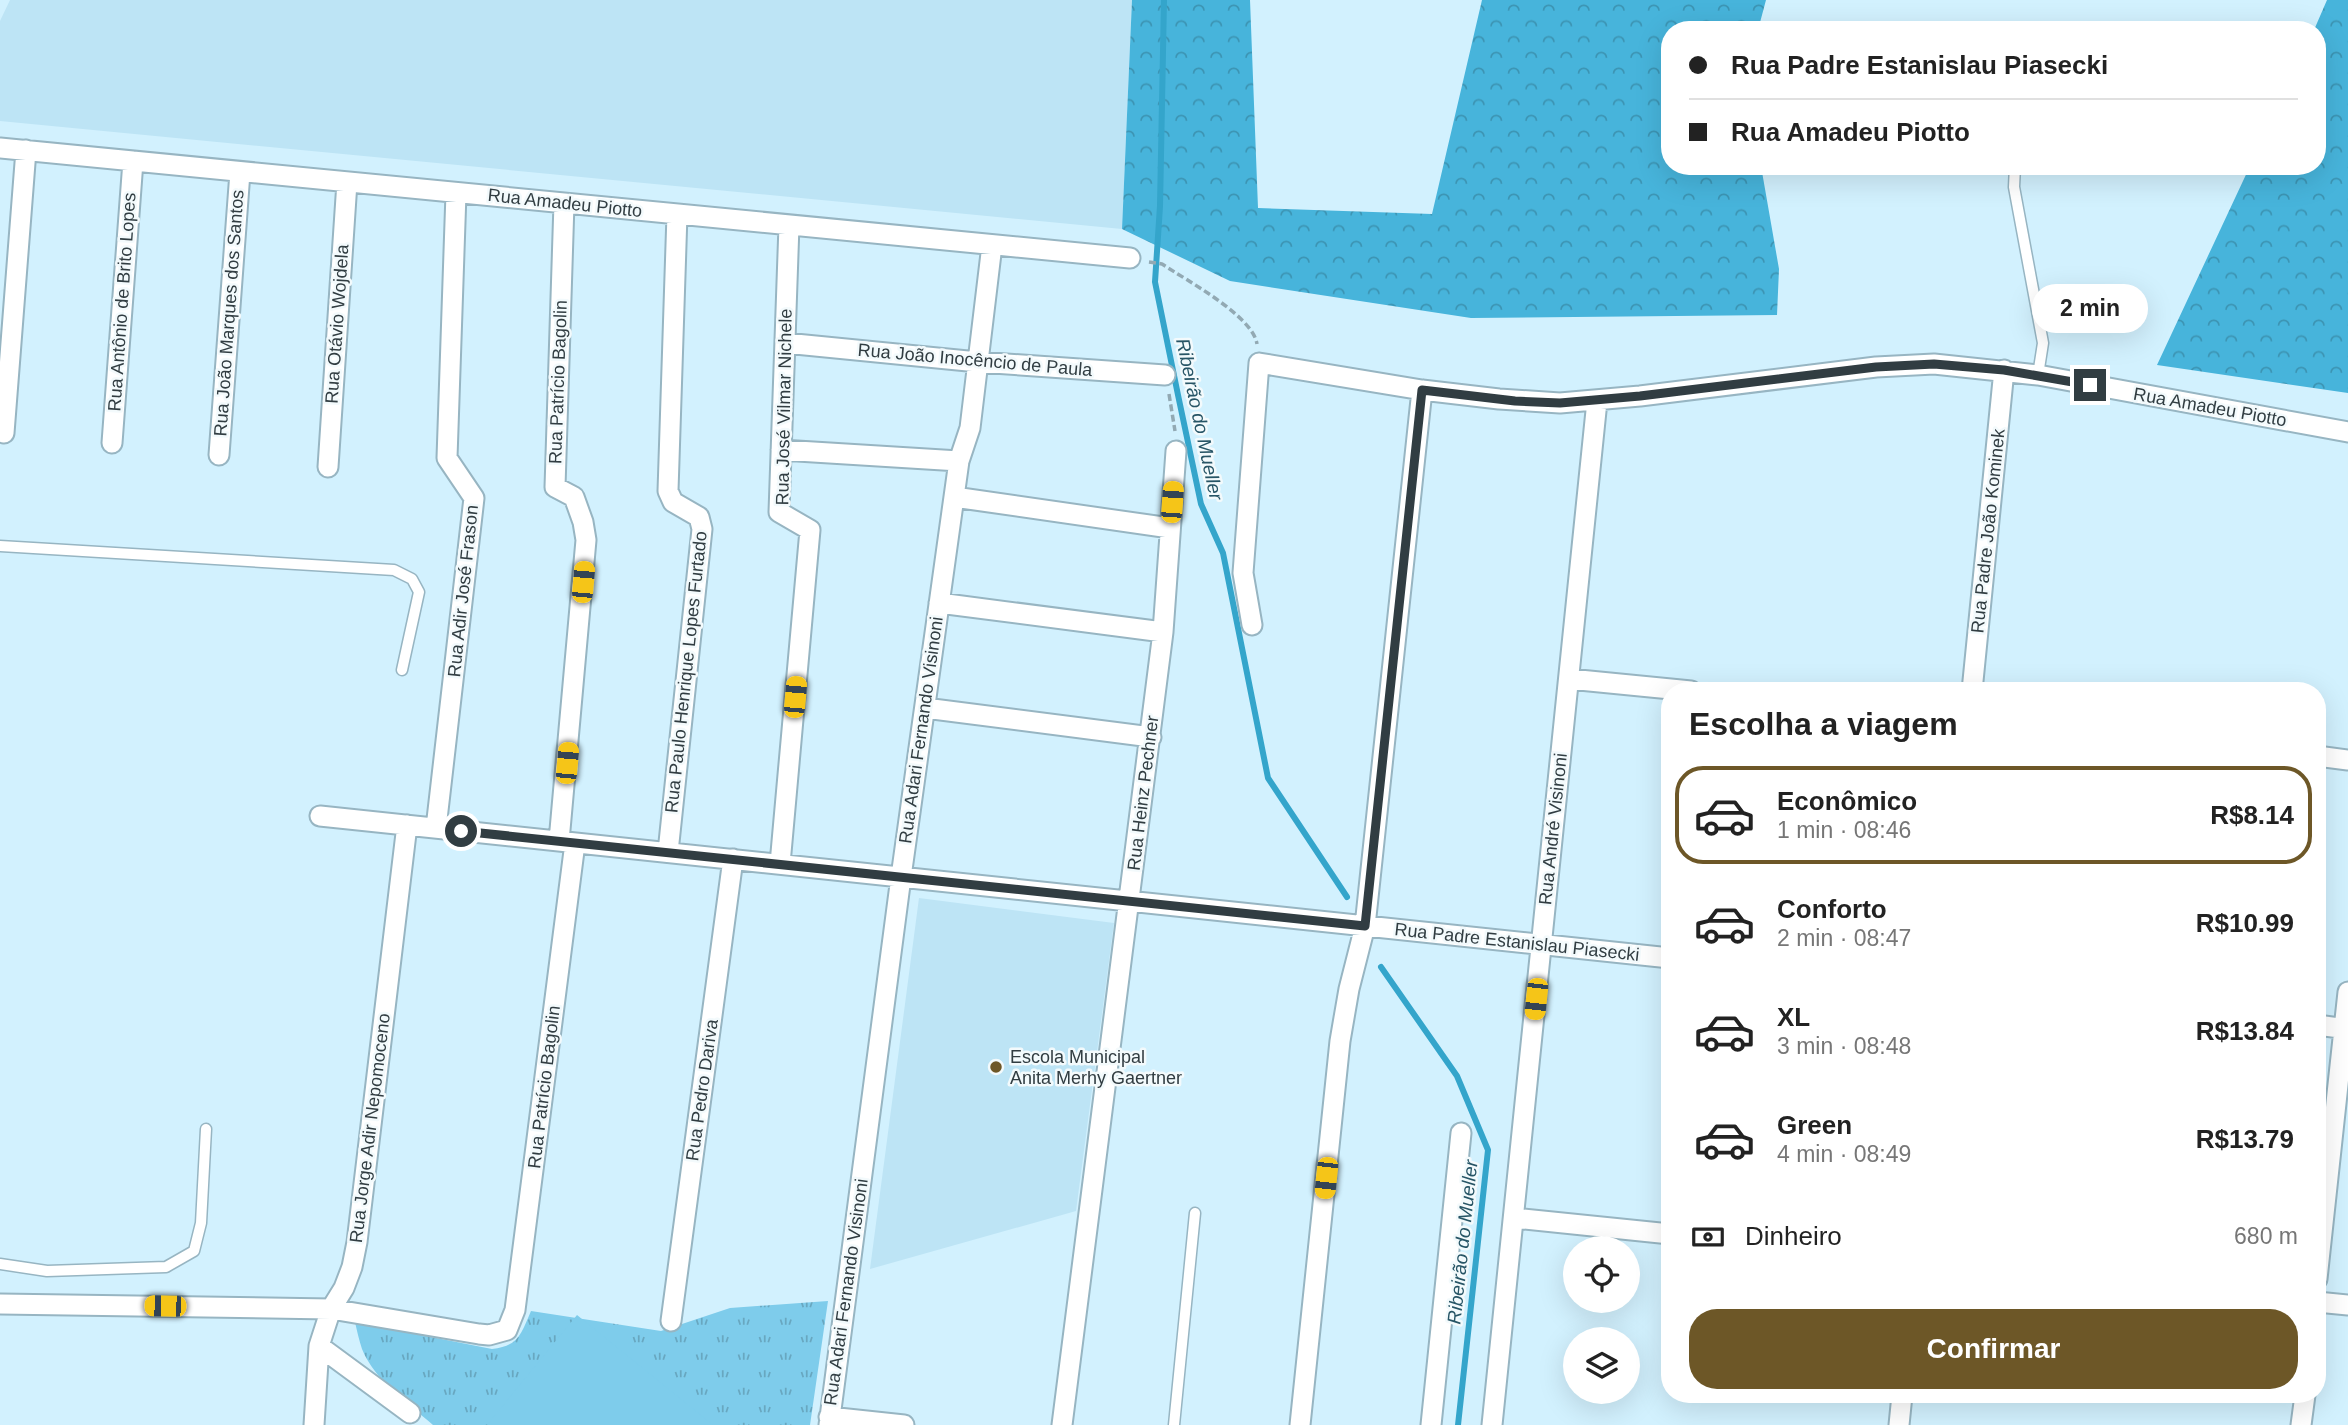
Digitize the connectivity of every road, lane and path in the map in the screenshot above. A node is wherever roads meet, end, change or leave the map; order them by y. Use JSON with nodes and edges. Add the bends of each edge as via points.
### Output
{"nodes":[{"id":1,"x":0,"y":148,"type":"edge"},
{"id":2,"x":26,"y":150,"type":"junction"},
{"id":3,"x":133,"y":161,"type":"junction"},
{"id":4,"x":240,"y":172,"type":"junction"},
{"id":5,"x":2015,"y":175,"type":"edge"},
{"id":6,"x":347,"y":182,"type":"junction"},
{"id":7,"x":456,"y":193,"type":"junction"},
{"id":8,"x":564,"y":203,"type":"junction"},
{"id":9,"x":677,"y":214,"type":"junction"},
{"id":10,"x":789,"y":225,"type":"junction"},
{"id":11,"x":992,"y":244,"type":"junction"},
{"id":12,"x":1130,"y":258,"type":"dead end"},
{"id":13,"x":1162,"y":264,"type":"dead end"},
{"id":14,"x":785,"y":343,"type":"junction"},
{"id":15,"x":978,"y":362,"type":"junction"},
{"id":16,"x":1259,"y":363,"type":"junction"},
{"id":17,"x":2004,"y":370,"type":"junction"},
{"id":18,"x":1165,"y":376,"type":"joint"},
{"id":19,"x":2038,"y":376,"type":"junction"},
{"id":20,"x":1422,"y":390,"type":"junction"},
{"id":21,"x":1597,"y":401,"type":"junction"},
{"id":22,"x":2348,"y":432,"type":"edge"},
{"id":23,"x":4,"y":433,"type":"dead end"},
{"id":24,"x":112,"y":443,"type":"dead end"},
{"id":25,"x":781,"y":450,"type":"junction"},
{"id":26,"x":1176,"y":451,"type":"joint"},
{"id":27,"x":219,"y":455,"type":"dead end"},
{"id":28,"x":959,"y":461,"type":"junction"},
{"id":29,"x":328,"y":467,"type":"dead end"},
{"id":30,"x":954,"y":496,"type":"junction"},
{"id":31,"x":1170,"y":528,"type":"junction"},
{"id":32,"x":0,"y":546,"type":"edge"},
{"id":33,"x":939,"y":603,"type":"junction"},
{"id":34,"x":1252,"y":625,"type":"dead end"},
{"id":35,"x":1163,"y":632,"type":"junction"},
{"id":36,"x":402,"y":670,"type":"dead end"},
{"id":37,"x":1569,"y":678,"type":"junction"},
{"id":38,"x":1973,"y":682,"type":"edge"},
{"id":39,"x":1661,"y":688,"type":"edge"},
{"id":40,"x":925,"y":708,"type":"junction"},
{"id":41,"x":1151,"y":737,"type":"junction"},
{"id":42,"x":2326,"y":757,"type":"edge"},
{"id":43,"x":2348,"y":760,"type":"edge"},
{"id":44,"x":320,"y":816,"type":"dead end"},
{"id":45,"x":407,"y":825,"type":"junction"},
{"id":46,"x":436,"y":828,"type":"junction"},
{"id":47,"x":567,"y":842,"type":"junction"},
{"id":48,"x":668,"y":852,"type":"junction"},
{"id":49,"x":733,"y":859,"type":"junction"},
{"id":50,"x":780,"y":864,"type":"junction"},
{"id":51,"x":901,"y":877,"type":"junction"},
{"id":52,"x":1129,"y":900,"type":"junction"},
{"id":53,"x":1365,"y":926,"type":"junction"},
{"id":54,"x":1542,"y":944,"type":"junction"},
{"id":55,"x":1661,"y":957,"type":"edge"},
{"id":56,"x":2348,"y":992,"type":"edge"},
{"id":57,"x":2326,"y":1027,"type":"edge"},
{"id":58,"x":2346,"y":1028,"type":"edge"},
{"id":59,"x":206,"y":1129,"type":"dead end"},
{"id":60,"x":1461,"y":1133,"type":"dead end"},
{"id":61,"x":2326,"y":1201,"type":"edge"},
{"id":62,"x":1195,"y":1213,"type":"dead end"},
{"id":63,"x":1514,"y":1218,"type":"junction"},
{"id":64,"x":1661,"y":1233,"type":"edge"},
{"id":65,"x":0,"y":1264,"type":"edge"},
{"id":66,"x":2326,"y":1303,"type":"edge"},
{"id":67,"x":0,"y":1304,"type":"edge"},
{"id":68,"x":2348,"y":1305,"type":"edge"},
{"id":69,"x":331,"y":1309,"type":"junction"},
{"id":70,"x":671,"y":1321,"type":"dead end"},
{"id":71,"x":319,"y":1346,"type":"junction"},
{"id":72,"x":1901,"y":1403,"type":"edge"},
{"id":73,"x":2304,"y":1403,"type":"edge"},
{"id":74,"x":410,"y":1412,"type":"dead end"},
{"id":75,"x":829,"y":1421,"type":"edge"},
{"id":76,"x":314,"y":1425,"type":"edge"},
{"id":77,"x":904,"y":1425,"type":"edge"},
{"id":78,"x":1062,"y":1425,"type":"edge"},
{"id":79,"x":1174,"y":1425,"type":"edge"},
{"id":80,"x":1300,"y":1425,"type":"edge"},
{"id":81,"x":1431,"y":1425,"type":"edge"},
{"id":82,"x":1492,"y":1425,"type":"edge"},
{"id":83,"x":1899,"y":1425,"type":"edge"},
{"id":84,"x":2301,"y":1425,"type":"edge"}],
"edges":[{"from":1,"to":2,"type":"street","name":"Rua Amadeu Piotto"},
{"from":2,"to":3,"type":"street","name":"Rua Amadeu Piotto"},
{"from":2,"to":23,"type":"street"},
{"from":3,"to":4,"type":"street","name":"Rua Amadeu Piotto"},
{"from":3,"to":24,"type":"street","name":"Rua Antônio de Brito Lopes"},
{"from":4,"to":6,"type":"street","name":"Rua Amadeu Piotto"},
{"from":4,"to":27,"type":"street","name":"Rua João Marques dos Santos"},
{"from":5,"to":19,"type":"lane","via":[[2043,343]]},
{"from":6,"to":7,"type":"street","name":"Rua Amadeu Piotto"},
{"from":6,"to":29,"type":"street","name":"Rua Otávio Wojdela"},
{"from":7,"to":8,"type":"street","name":"Rua Amadeu Piotto"},
{"from":7,"to":46,"type":"street","name":"Rua Adir José Frason","via":[[447,458],[474,498]]},
{"from":8,"to":9,"type":"street","name":"Rua Amadeu Piotto"},
{"from":8,"to":47,"type":"street","name":"Rua Patrício Bagolin","via":[[555,487],[574,497],[586,548]]},
{"from":9,"to":10,"type":"street","name":"Rua Amadeu Piotto"},
{"from":9,"to":48,"type":"street","name":"Rua Paulo Henrique Lopes Furtado","via":[[667,491],[673,502],[699,517],[702,529]]},
{"from":10,"to":11,"type":"street","name":"Rua Amadeu Piotto"},
{"from":10,"to":14,"type":"street","name":"Rua José Vilmar Nichele"},
{"from":11,"to":12,"type":"street","name":"Rua Amadeu Piotto"},
{"from":11,"to":15,"type":"street","name":"Rua Adari Fernando Visinoni"},
{"from":13,"to":16,"type":"path","via":[[1248,326],[1257,340]]},
{"from":14,"to":15,"type":"street","name":"Rua João Inocêncio de Paula"},
{"from":14,"to":25,"type":"street","name":"Rua José Vilmar Nichele"},
{"from":15,"to":18,"type":"street","name":"Rua João Inocêncio de Paula"},
{"from":15,"to":28,"type":"street","name":"Rua Adari Fernando Visinoni","via":[[970,428]]},
{"from":16,"to":20,"type":"street","name":"Rua Amadeu Piotto"},
{"from":16,"to":34,"type":"street","via":[[1243,573]]},
{"from":17,"to":19,"type":"street","name":"Rua Amadeu Piotto"},
{"from":17,"to":21,"type":"street","name":"Rua Amadeu Piotto","via":[[1896,365]]},
{"from":17,"to":38,"type":"street","name":"Rua Padre João Kominek"},
{"from":18,"to":26,"type":"path"},
{"from":19,"to":22,"type":"street","name":"Rua Amadeu Piotto"},
{"from":20,"to":21,"type":"street","name":"Rua Amadeu Piotto","via":[[1530,402]]},
{"from":20,"to":53,"type":"street"},
{"from":21,"to":37,"type":"street","name":"Rua André Visinoni"},
{"from":25,"to":28,"type":"street"},
{"from":25,"to":50,"type":"street","name":"Rua José Vilmar Nichele","via":[[779,512],[810,530]]},
{"from":26,"to":31,"type":"street","name":"Rua Heinz Pechner"},
{"from":28,"to":30,"type":"street","name":"Rua Adari Fernando Visinoni"},
{"from":30,"to":31,"type":"street"},
{"from":30,"to":33,"type":"street","name":"Rua Adari Fernando Visinoni"},
{"from":31,"to":35,"type":"street","name":"Rua Heinz Pechner"},
{"from":32,"to":36,"type":"lane","via":[[394,570],[412,579],[419,592]]},
{"from":33,"to":35,"type":"street"},
{"from":33,"to":40,"type":"street","name":"Rua Adari Fernando Visinoni"},
{"from":35,"to":41,"type":"street","name":"Rua Heinz Pechner"},
{"from":37,"to":39,"type":"street"},
{"from":37,"to":54,"type":"street","name":"Rua André Visinoni"},
{"from":40,"to":41,"type":"street"},
{"from":40,"to":51,"type":"street","name":"Rua Adari Fernando Visinoni"},
{"from":41,"to":52,"type":"street","name":"Rua Heinz Pechner"},
{"from":42,"to":43,"type":"street"},
{"from":44,"to":45,"type":"street","name":"Rua Padre Estanislau Piasecki"},
{"from":45,"to":46,"type":"street","name":"Rua Padre Estanislau Piasecki"},
{"from":45,"to":69,"type":"street","name":"Rua Jorge Adir Nepomoceno","via":[[357,1242],[344,1288]]},
{"from":46,"to":47,"type":"street","name":"Rua Padre Estanislau Piasecki"},
{"from":47,"to":48,"type":"street","name":"Rua Padre Estanislau Piasecki"},
{"from":47,"to":69,"type":"street","name":"Rua Patrício Bagolin","via":[[515,1310],[507,1329],[479,1334]]},
{"from":48,"to":49,"type":"street","name":"Rua Padre Estanislau Piasecki"},
{"from":49,"to":50,"type":"street","name":"Rua Padre Estanislau Piasecki"},
{"from":49,"to":70,"type":"street","name":"Rua Pedro Dariva"},
{"from":50,"to":51,"type":"street","name":"Rua Padre Estanislau Piasecki"},
{"from":51,"to":52,"type":"street","name":"Rua Padre Estanislau Piasecki"},
{"from":51,"to":75,"type":"street","name":"Rua Adari Fernando Visinoni"},
{"from":52,"to":53,"type":"street","name":"Rua Padre Estanislau Piasecki"},
{"from":52,"to":78,"type":"street","name":"Rua Heinz Pechner"},
{"from":53,"to":54,"type":"street","name":"Rua Padre Estanislau Piasecki"},
{"from":53,"to":80,"type":"street","via":[[1340,1041]]},
{"from":54,"to":55,"type":"street","name":"Rua Padre Estanislau Piasecki"},
{"from":54,"to":63,"type":"street","name":"Rua André Visinoni"},
{"from":56,"to":58,"type":"street"},
{"from":57,"to":58,"type":"street"},
{"from":58,"to":61,"type":"street"},
{"from":59,"to":65,"type":"lane","via":[[201,1223],[194,1251],[166,1267],[47,1271]]},
{"from":60,"to":81,"type":"street"},
{"from":62,"to":79,"type":"lane"},
{"from":63,"to":64,"type":"street"},
{"from":63,"to":82,"type":"street","name":"Rua André Visinoni"},
{"from":66,"to":68,"type":"street"},
{"from":67,"to":69,"type":"street"},
{"from":69,"to":71,"type":"street","name":"Rua Jorge Adir Nepomoceno"},
{"from":71,"to":74,"type":"street"},
{"from":71,"to":76,"type":"street","name":"Rua Jorge Adir Nepomoceno"},
{"from":72,"to":83,"type":"street"},
{"from":73,"to":84,"type":"street"},
{"from":75,"to":77,"type":"street"}]}
